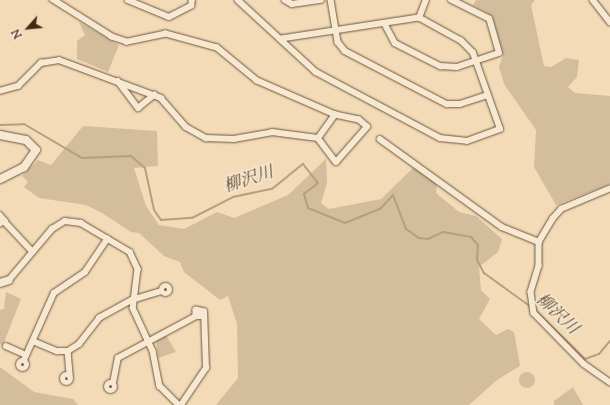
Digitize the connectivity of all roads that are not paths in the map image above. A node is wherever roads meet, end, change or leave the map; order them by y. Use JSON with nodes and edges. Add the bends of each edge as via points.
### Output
{"nodes":[{"id":1,"x":53,"y":0,"type":"edge"},
{"id":2,"x":128,"y":0,"type":"edge"},
{"id":3,"x":192,"y":0,"type":"edge"},
{"id":4,"x":238,"y":0,"type":"edge"},
{"id":5,"x":285,"y":0,"type":"edge"},
{"id":6,"x":321,"y":0,"type":"edge"},
{"id":7,"x":331,"y":0,"type":"edge"},
{"id":8,"x":426,"y":0,"type":"edge"},
{"id":9,"x":451,"y":0,"type":"edge"},
{"id":10,"x":593,"y":0,"type":"edge"},
{"id":11,"x":419,"y":18,"type":"junction"},
{"id":12,"x":610,"y":22,"type":"edge"},
{"id":13,"x":385,"y":24,"type":"junction"},
{"id":14,"x":335,"y":30,"type":"junction"},
{"id":15,"x":281,"y":39,"type":"junction"},
{"id":16,"x":476,"y":60,"type":"junction"},
{"id":17,"x":118,"y":81,"type":"junction"},
{"id":18,"x":0,"y":91,"type":"edge"},
{"id":19,"x":154,"y":95,"type":"junction"},
{"id":20,"x":488,"y":95,"type":"junction"},
{"id":21,"x":336,"y":115,"type":"junction"},
{"id":22,"x":0,"y":135,"type":"edge"},
{"id":23,"x":318,"y":138,"type":"junction"},
{"id":24,"x":380,"y":139,"type":"dead end"},
{"id":25,"x":0,"y":179,"type":"edge"},
{"id":26,"x":610,"y":189,"type":"edge"},
{"id":27,"x":0,"y":215,"type":"edge"},
{"id":28,"x":2,"y":223,"type":"edge"},
{"id":29,"x":107,"y":239,"type":"junction"},
{"id":30,"x":539,"y":242,"type":"junction"},
{"id":31,"x":32,"y":251,"type":"junction"},
{"id":32,"x":10,"y":280,"type":"joint"},
{"id":33,"x":0,"y":283,"type":"edge"},
{"id":34,"x":161,"y":291,"type":"dead end"},
{"id":35,"x":132,"y":300,"type":"junction"},
{"id":36,"x":33,"y":341,"type":"junction"},
{"id":37,"x":149,"y":341,"type":"junction"},
{"id":38,"x":6,"y":346,"type":"dead end"},
{"id":39,"x":68,"y":351,"type":"junction"},
{"id":40,"x":70,"y":376,"type":"dead end"},
{"id":41,"x":610,"y":382,"type":"edge"},
{"id":42,"x":113,"y":383,"type":"dead end"},
{"id":43,"x":180,"y":405,"type":"edge"}],
"edges":[{"from":1,"to":21,"type":"street","via":[[114,35],[140,42],[175,35],[217,48],[257,80]]},
{"from":2,"to":3,"type":"street","via":[[169,17],[191,6]]},
{"from":4,"to":15,"type":"street"},
{"from":5,"to":6,"type":"street","via":[[292,4]]},
{"from":7,"to":14,"type":"street"},
{"from":8,"to":11,"type":"street"},
{"from":9,"to":16,"type":"street","via":[[491,22],[499,53]]},
{"from":10,"to":12,"type":"street"},
{"from":11,"to":13,"type":"street"},
{"from":11,"to":16,"type":"street","via":[[467,45]]},
{"from":13,"to":14,"type":"street"},
{"from":13,"to":16,"type":"street","via":[[395,43],[440,66],[458,67]]},
{"from":14,"to":15,"type":"street"},
{"from":14,"to":20,"type":"street","via":[[345,51],[442,103],[460,104]]},
{"from":15,"to":20,"type":"street","via":[[316,72],[448,141],[467,141],[500,130]]},
{"from":16,"to":20,"type":"street"},
{"from":17,"to":18,"type":"street","via":[[67,61],[50,60],[18,86]]},
{"from":17,"to":19,"type":"street"},
{"from":17,"to":19,"type":"street","via":[[138,108]]},
{"from":19,"to":23,"type":"street","via":[[186,127],[206,138],[234,139],[272,132]]},
{"from":21,"to":23,"type":"street"},
{"from":21,"to":23,"type":"street","via":[[359,120],[367,127],[336,162]]},
{"from":22,"to":25,"type":"street","via":[[26,140],[36,150],[24,167]]},
{"from":24,"to":30,"type":"street","via":[[502,227]]},
{"from":26,"to":30,"type":"street","via":[[562,209]]},
{"from":27,"to":28,"type":"street"},
{"from":28,"to":31,"type":"street"},
{"from":29,"to":31,"type":"street","via":[[81,223],[65,222],[52,229]]},
{"from":29,"to":35,"type":"street","via":[[136,259],[138,269]]},
{"from":29,"to":36,"type":"street","via":[[86,272],[56,289]]},
{"from":30,"to":41,"type":"street","via":[[534,312],[584,364]]},
{"from":31,"to":32,"type":"street"},
{"from":32,"to":33,"type":"street"},
{"from":34,"to":35,"type":"street"},
{"from":35,"to":37,"type":"street"},
{"from":35,"to":39,"type":"street","via":[[99,318],[80,344]]},
{"from":36,"to":38,"type":"street","via":[[25,358]]},
{"from":36,"to":39,"type":"street","via":[[57,351]]},
{"from":37,"to":42,"type":"street","via":[[115,360]]},
{"from":37,"to":43,"type":"street","via":[[160,386]]},
{"from":37,"to":43,"type":"street","via":[[196,316],[203,316],[207,332],[206,368]]},
{"from":39,"to":40,"type":"street"}]}
